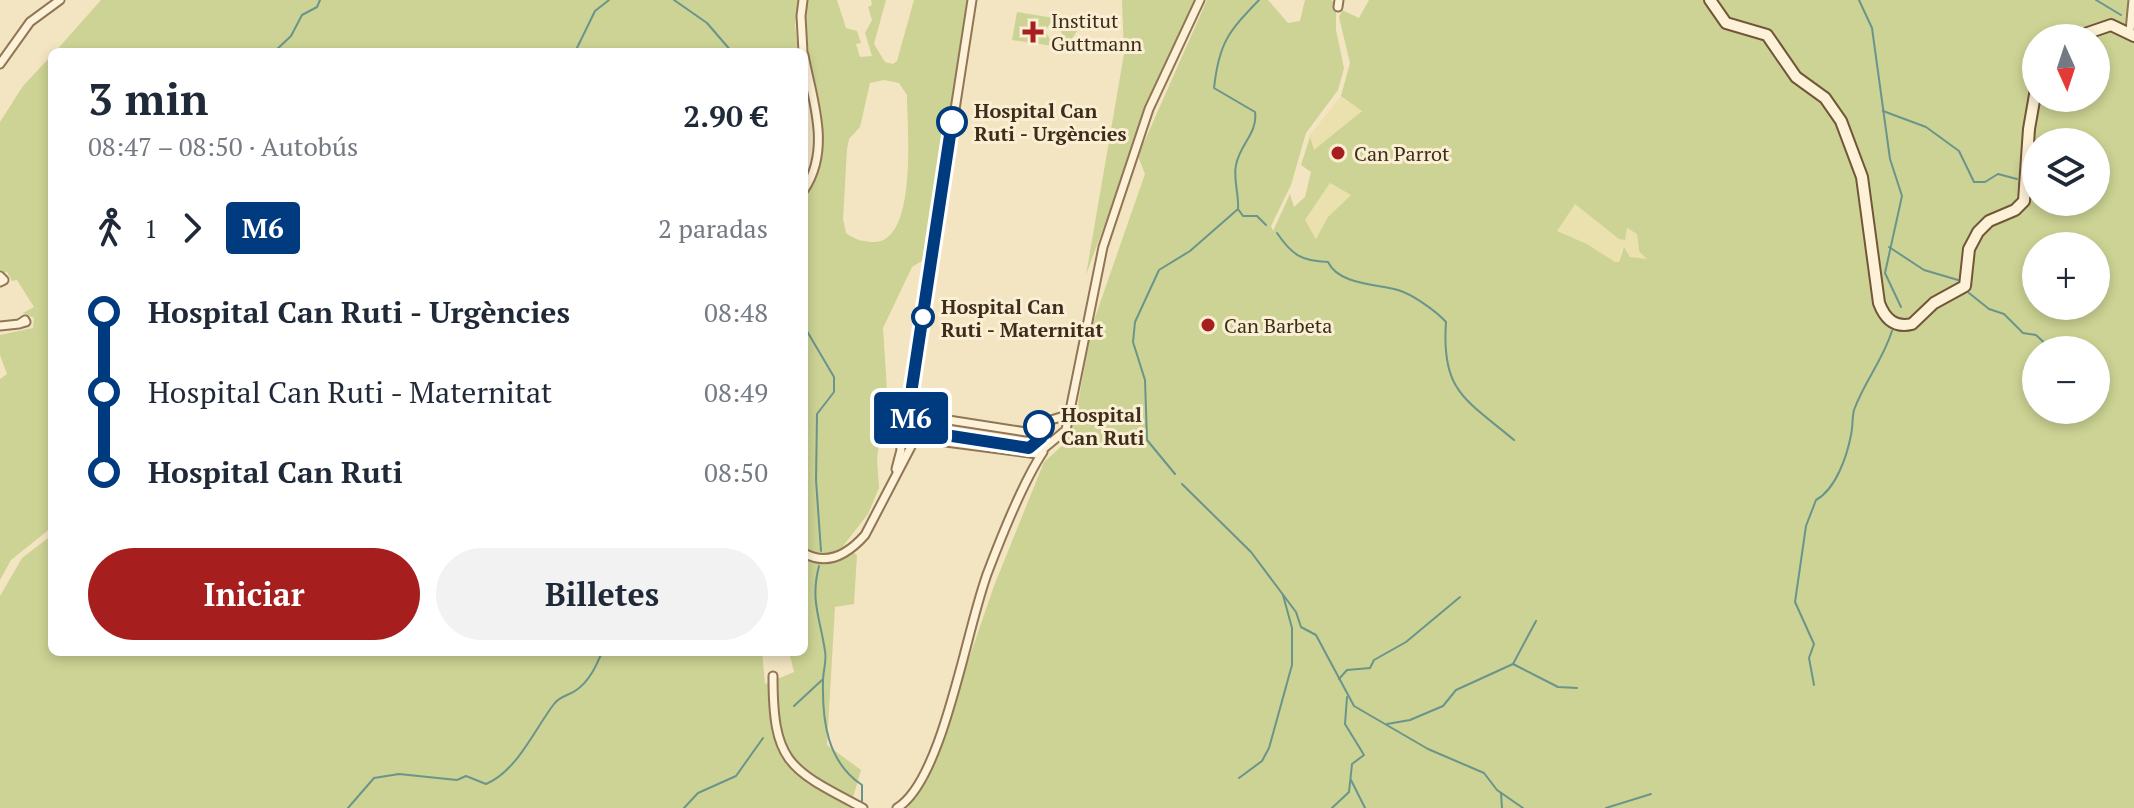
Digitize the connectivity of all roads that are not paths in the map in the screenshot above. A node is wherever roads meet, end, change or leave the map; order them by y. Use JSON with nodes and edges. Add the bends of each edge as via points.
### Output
{"nodes":[{"id":1,"x":60,"y":0,"type":"edge"},
{"id":2,"x":803,"y":0,"type":"edge"},
{"id":3,"x":972,"y":0,"type":"edge"},
{"id":4,"x":1200,"y":0,"type":"edge"},
{"id":5,"x":1710,"y":0,"type":"edge"},
{"id":6,"x":2133,"y":0,"type":"edge"},
{"id":7,"x":2110,"y":25,"type":"edge"},
{"id":8,"x":2132,"y":34,"type":"edge"},
{"id":9,"x":804,"y":48,"type":"edge"},
{"id":10,"x":0,"y":64,"type":"edge"},
{"id":11,"x":808,"y":74,"type":"edge"},
{"id":12,"x":2032,"y":112,"type":"edge"},
{"id":13,"x":808,"y":182,"type":"edge"},
{"id":14,"x":19,"y":324,"type":"dead end"},
{"id":15,"x":0,"y":326,"type":"edge"},
{"id":16,"x":912,"y":387,"type":"junction"},
{"id":17,"x":1071,"y":407,"type":"junction"},
{"id":18,"x":910,"y":414,"type":"junction"},
{"id":19,"x":1051,"y":419,"type":"junction"},
{"id":20,"x":913,"y":435,"type":"junction"},
{"id":21,"x":1056,"y":438,"type":"junction"},
{"id":22,"x":901,"y":442,"type":"junction"},
{"id":23,"x":1039,"y":447,"type":"junction"},
{"id":24,"x":893,"y":483,"type":"junction"},
{"id":25,"x":808,"y":554,"type":"edge"},
{"id":26,"x":773,"y":676,"type":"dead end"},
{"id":27,"x":863,"y":808,"type":"edge"},
{"id":28,"x":897,"y":808,"type":"edge"}],
"edges":[{"from":1,"to":10,"type":"street","via":[[30,22]]},
{"from":2,"to":9,"type":"street"},
{"from":3,"to":16,"type":"street"},
{"from":4,"to":17,"type":"street","via":[[1149,109],[1103,247]]},
{"from":5,"to":12,"type":"street","via":[[1726,23],[1767,35],[1796,77],[1825,98],[1841,121],[1862,177],[1879,303],[1896,325],[1912,324],[1934,303],[1961,290],[1978,232],[2024,201]]},
{"from":6,"to":8,"type":"street"},
{"from":7,"to":8,"type":"street"},
{"from":11,"to":13,"type":"street","via":[[819,128],[816,165]]},
{"from":14,"to":15,"type":"street"},
{"from":16,"to":18,"type":"street"},
{"from":16,"to":20,"type":"street","via":[[903,423]]},
{"from":17,"to":19,"type":"street","via":[[1064,416]]},
{"from":17,"to":21,"type":"street","via":[[1066,430]]},
{"from":18,"to":20,"type":"street"},
{"from":18,"to":23,"type":"street"},
{"from":19,"to":21,"type":"street","via":[[1058,423]]},
{"from":19,"to":23,"type":"street","via":[[1041,423]]},
{"from":20,"to":22,"type":"street"},
{"from":20,"to":22,"type":"street","via":[[899,434]]},
{"from":20,"to":23,"type":"street"},
{"from":20,"to":24,"type":"street"},
{"from":21,"to":23,"type":"street"},
{"from":22,"to":24,"type":"street"},
{"from":23,"to":28,"type":"street","via":[[988,570],[936,747],[913,794]]},
{"from":24,"to":25,"type":"street","via":[[865,535],[845,554],[823,559]]},
{"from":26,"to":27,"type":"street","via":[[776,735],[786,759]]}]}
